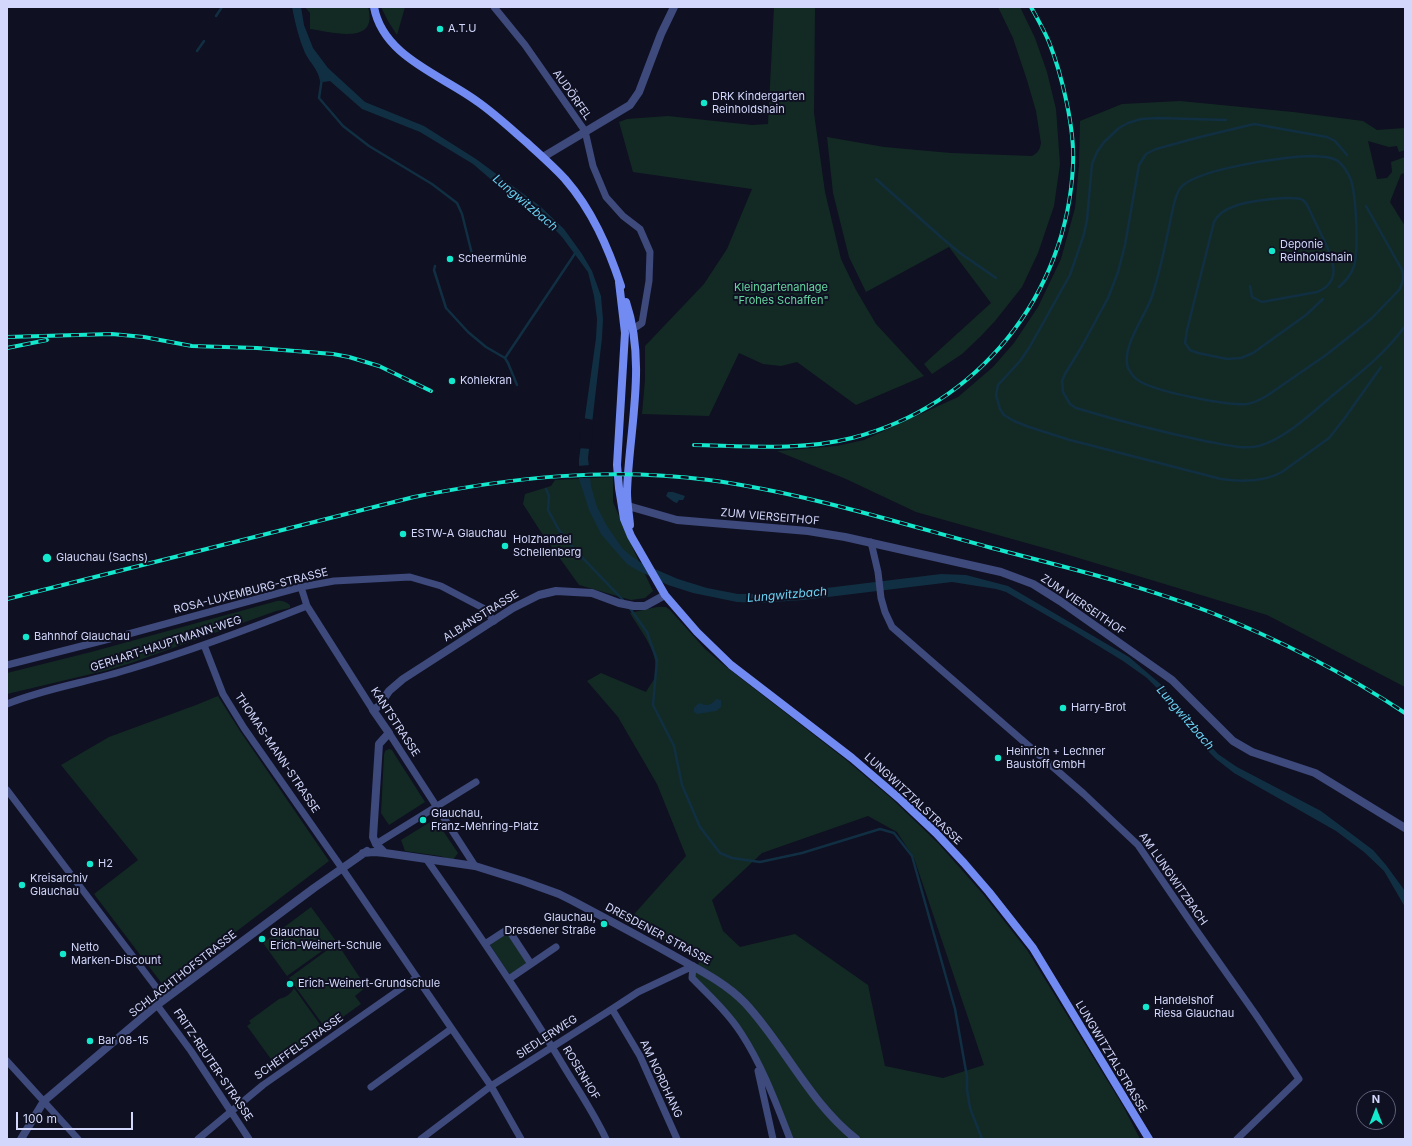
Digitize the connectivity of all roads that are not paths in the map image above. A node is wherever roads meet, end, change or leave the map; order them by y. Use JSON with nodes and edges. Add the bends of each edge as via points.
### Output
{"nodes":[{"id":1,"x":374,"y":7,"type":"edge"},
{"id":2,"x":494,"y":7,"type":"edge"},
{"id":3,"x":674,"y":7,"type":"edge"},
{"id":4,"x":585,"y":131,"type":"junction"},
{"id":5,"x":543,"y":157,"type":"junction"},
{"id":6,"x":620,"y":282,"type":"junction"},
{"id":7,"x":633,"y":329,"type":"junction"},
{"id":8,"x":625,"y":506,"type":"junction"},
{"id":9,"x":871,"y":542,"type":"junction"},
{"id":10,"x":301,"y":587,"type":"junction"},
{"id":11,"x":665,"y":596,"type":"junction"},
{"id":12,"x":307,"y":606,"type":"junction"},
{"id":13,"x":494,"y":621,"type":"junction"},
{"id":14,"x":204,"y":645,"type":"junction"},
{"id":15,"x":7,"y":665,"type":"edge"},
{"id":16,"x":7,"y":704,"type":"edge"},
{"id":17,"x":373,"y":710,"type":"junction"},
{"id":18,"x":389,"y":733,"type":"junction"},
{"id":19,"x":476,"y":782,"type":"dead end"},
{"id":20,"x":7,"y":790,"type":"edge"},
{"id":21,"x":436,"y":806,"type":"junction"},
{"id":22,"x":1405,"y":828,"type":"edge"},
{"id":23,"x":376,"y":844,"type":"junction"},
{"id":24,"x":363,"y":853,"type":"junction"},
{"id":25,"x":385,"y":853,"type":"junction"},
{"id":26,"x":427,"y":860,"type":"junction"},
{"id":27,"x":475,"y":866,"type":"junction"},
{"id":28,"x":342,"y":868,"type":"junction"},
{"id":29,"x":485,"y":944,"type":"junction"},
{"id":30,"x":556,"y":947,"type":"dead end"},
{"id":31,"x":532,"y":964,"type":"junction"},
{"id":32,"x":693,"y":966,"type":"junction"},
{"id":33,"x":416,"y":978,"type":"junction"},
{"id":34,"x":509,"y":979,"type":"junction"},
{"id":35,"x":165,"y":999,"type":"junction"},
{"id":36,"x":157,"y":1005,"type":"junction"},
{"id":37,"x":612,"y":1009,"type":"junction"},
{"id":38,"x":451,"y":1029,"type":"junction"},
{"id":39,"x":553,"y":1047,"type":"junction"},
{"id":40,"x":7,"y":1061,"type":"edge"},
{"id":41,"x":756,"y":1061,"type":"junction"},
{"id":42,"x":491,"y":1086,"type":"junction"},
{"id":43,"x":371,"y":1087,"type":"dead end"},
{"id":44,"x":44,"y":1101,"type":"junction"},
{"id":45,"x":231,"y":1111,"type":"junction"},
{"id":46,"x":21,"y":1139,"type":"edge"},
{"id":47,"x":78,"y":1139,"type":"edge"},
{"id":48,"x":198,"y":1139,"type":"edge"},
{"id":49,"x":250,"y":1139,"type":"edge"},
{"id":50,"x":421,"y":1139,"type":"edge"},
{"id":51,"x":521,"y":1139,"type":"edge"},
{"id":52,"x":606,"y":1139,"type":"edge"},
{"id":53,"x":677,"y":1139,"type":"edge"},
{"id":54,"x":774,"y":1139,"type":"edge"},
{"id":55,"x":790,"y":1139,"type":"edge"},
{"id":56,"x":856,"y":1139,"type":"edge"},
{"id":57,"x":1149,"y":1139,"type":"edge"},
{"id":58,"x":1237,"y":1139,"type":"edge"}],
"edges":[{"from":1,"to":5,"type":"main road","via":[[384,33],[396,48],[479,103]]},
{"from":2,"to":4,"type":"street","name":"AUDÖRFEL"},
{"from":3,"to":4,"type":"street","via":[[639,92],[630,105]]},
{"from":4,"to":5,"type":"street"},
{"from":4,"to":7,"type":"street","name":"AUDÖRFEL","via":[[593,166],[606,196],[623,216],[640,229],[650,252],[649,281],[642,323]]},
{"from":5,"to":6,"type":"main road","via":[[565,179],[595,222]]},
{"from":6,"to":7,"type":"main road"},
{"from":6,"to":8,"type":"main road","via":[[625,333],[617,465]]},
{"from":7,"to":8,"type":"main road","via":[[635,398]]},
{"from":8,"to":9,"type":"street","name":"ZUM VIERSEITHOF","via":[[676,520],[808,531]]},
{"from":8,"to":11,"type":"main road","name":"LUNGWITZTALSTRASSE","via":[[624,518],[631,536]]},
{"from":9,"to":22,"type":"street","name":"ZUM VIERSEITHOF","via":[[1001,572],[1033,584],[1172,680],[1233,741],[1252,752],[1316,773]]},
{"from":9,"to":58,"type":"street","name":"AM LUNGWITZBACH","via":[[881,598],[892,627],[1084,794],[1138,845],[1298,1079]]},
{"from":10,"to":12,"type":"street","name":"KANTSTRASSE"},
{"from":10,"to":13,"type":"street","name":"ROSA-LUXEMBURG-STRASSE","via":[[334,581],[410,577],[441,586],[483,608]]},
{"from":10,"to":15,"type":"street","name":"ROSA-LUXEMBURG-STRASSE"},
{"from":11,"to":13,"type":"street","name":"ALBANSTRASSE","via":[[645,606],[634,606],[592,593],[556,591],[534,597]]},
{"from":11,"to":57,"type":"main road","name":"LUNGWITZTALSTRASSE","via":[[731,665],[852,758],[931,828],[964,863],[1033,948]]},
{"from":12,"to":14,"type":"street","name":"GERHART-HAUPTMANN-WEG"},
{"from":12,"to":17,"type":"street","name":"KANTSTRASSE"},
{"from":13,"to":17,"type":"street","name":"ALBANSTRASSE","via":[[402,678]]},
{"from":14,"to":16,"type":"street","name":"GERHART-HAUPTMANN-WEG","via":[[129,670]]},
{"from":14,"to":28,"type":"street","name":"THOMAS-MANN-STRASSE","via":[[223,694],[244,728]]},
{"from":17,"to":18,"type":"street","name":"KANTSTRASSE"},
{"from":18,"to":21,"type":"street","name":"KANTSTRASSE"},
{"from":18,"to":23,"type":"street","via":[[378,744],[373,837]]},
{"from":19,"to":21,"type":"street"},
{"from":20,"to":35,"type":"street"},
{"from":21,"to":23,"type":"street"},
{"from":21,"to":27,"type":"street","name":"KANTSTRASSE"},
{"from":23,"to":24,"type":"street","name":"SCHLACHTHOFSTRASSE"},
{"from":23,"to":25,"type":"street"},
{"from":24,"to":25,"type":"street","name":"DRESDENER STRASSE"},
{"from":24,"to":28,"type":"street","name":"SCHLACHTHOFSTRASSE"},
{"from":25,"to":26,"type":"street","name":"DRESDENER STRASSE"},
{"from":26,"to":27,"type":"street","name":"DRESDENER STRASSE"},
{"from":26,"to":29,"type":"street","name":"ROSENHOF"},
{"from":27,"to":32,"type":"street","name":"DRESDENER STRASSE","via":[[559,894]]},
{"from":28,"to":33,"type":"street","name":"THOMAS-MANN-STRASSE"},
{"from":28,"to":35,"type":"street","name":"SCHLACHTHOFSTRASSE"},
{"from":29,"to":31,"type":"street","via":[[508,929]]},
{"from":29,"to":34,"type":"street","name":"ROSENHOF"},
{"from":30,"to":31,"type":"street"},
{"from":31,"to":34,"type":"street"},
{"from":32,"to":37,"type":"street","name":"SIEDLERWEG","via":[[638,992]]},
{"from":32,"to":41,"type":"street","via":[[692,978],[718,1004],[741,1033]]},
{"from":32,"to":56,"type":"street","name":"DRESDENER STRASSE","via":[[710,975],[744,1002],[818,1102]]},
{"from":33,"to":38,"type":"street","name":"THOMAS-MANN-STRASSE"},
{"from":33,"to":45,"type":"street","name":"SCHEFFELSTRASSE","via":[[263,1085]]},
{"from":34,"to":39,"type":"street","name":"ROSENHOF"},
{"from":35,"to":36,"type":"street","name":"SCHLACHTHOFSTRASSE"},
{"from":36,"to":44,"type":"street","name":"SCHLACHTHOFSTRASSE"},
{"from":36,"to":45,"type":"street","name":"FRITZ-REUTER-STRASSE"},
{"from":37,"to":39,"type":"street","name":"SIEDLERWEG"},
{"from":37,"to":53,"type":"street","name":"AM NORDHANG","via":[[640,1056]]},
{"from":38,"to":42,"type":"street","name":"THOMAS-MANN-STRASSE"},
{"from":38,"to":43,"type":"street"},
{"from":39,"to":42,"type":"street","name":"SIEDLERWEG"},
{"from":39,"to":52,"type":"street","name":"ROSENHOF"},
{"from":40,"to":44,"type":"street"},
{"from":41,"to":54,"type":"street"},
{"from":41,"to":55,"type":"street","via":[[767,1081]]},
{"from":42,"to":50,"type":"street","name":"SIEDLERWEG"},
{"from":42,"to":51,"type":"street","name":"THOMAS-MANN-STRASSE"},
{"from":44,"to":46,"type":"street","name":"SCHLACHTHOFSTRASSE"},
{"from":44,"to":47,"type":"street"},
{"from":45,"to":48,"type":"street","name":"SCHEFFELSTRASSE"},
{"from":45,"to":49,"type":"street","name":"FRITZ-REUTER-STRASSE"}]}
